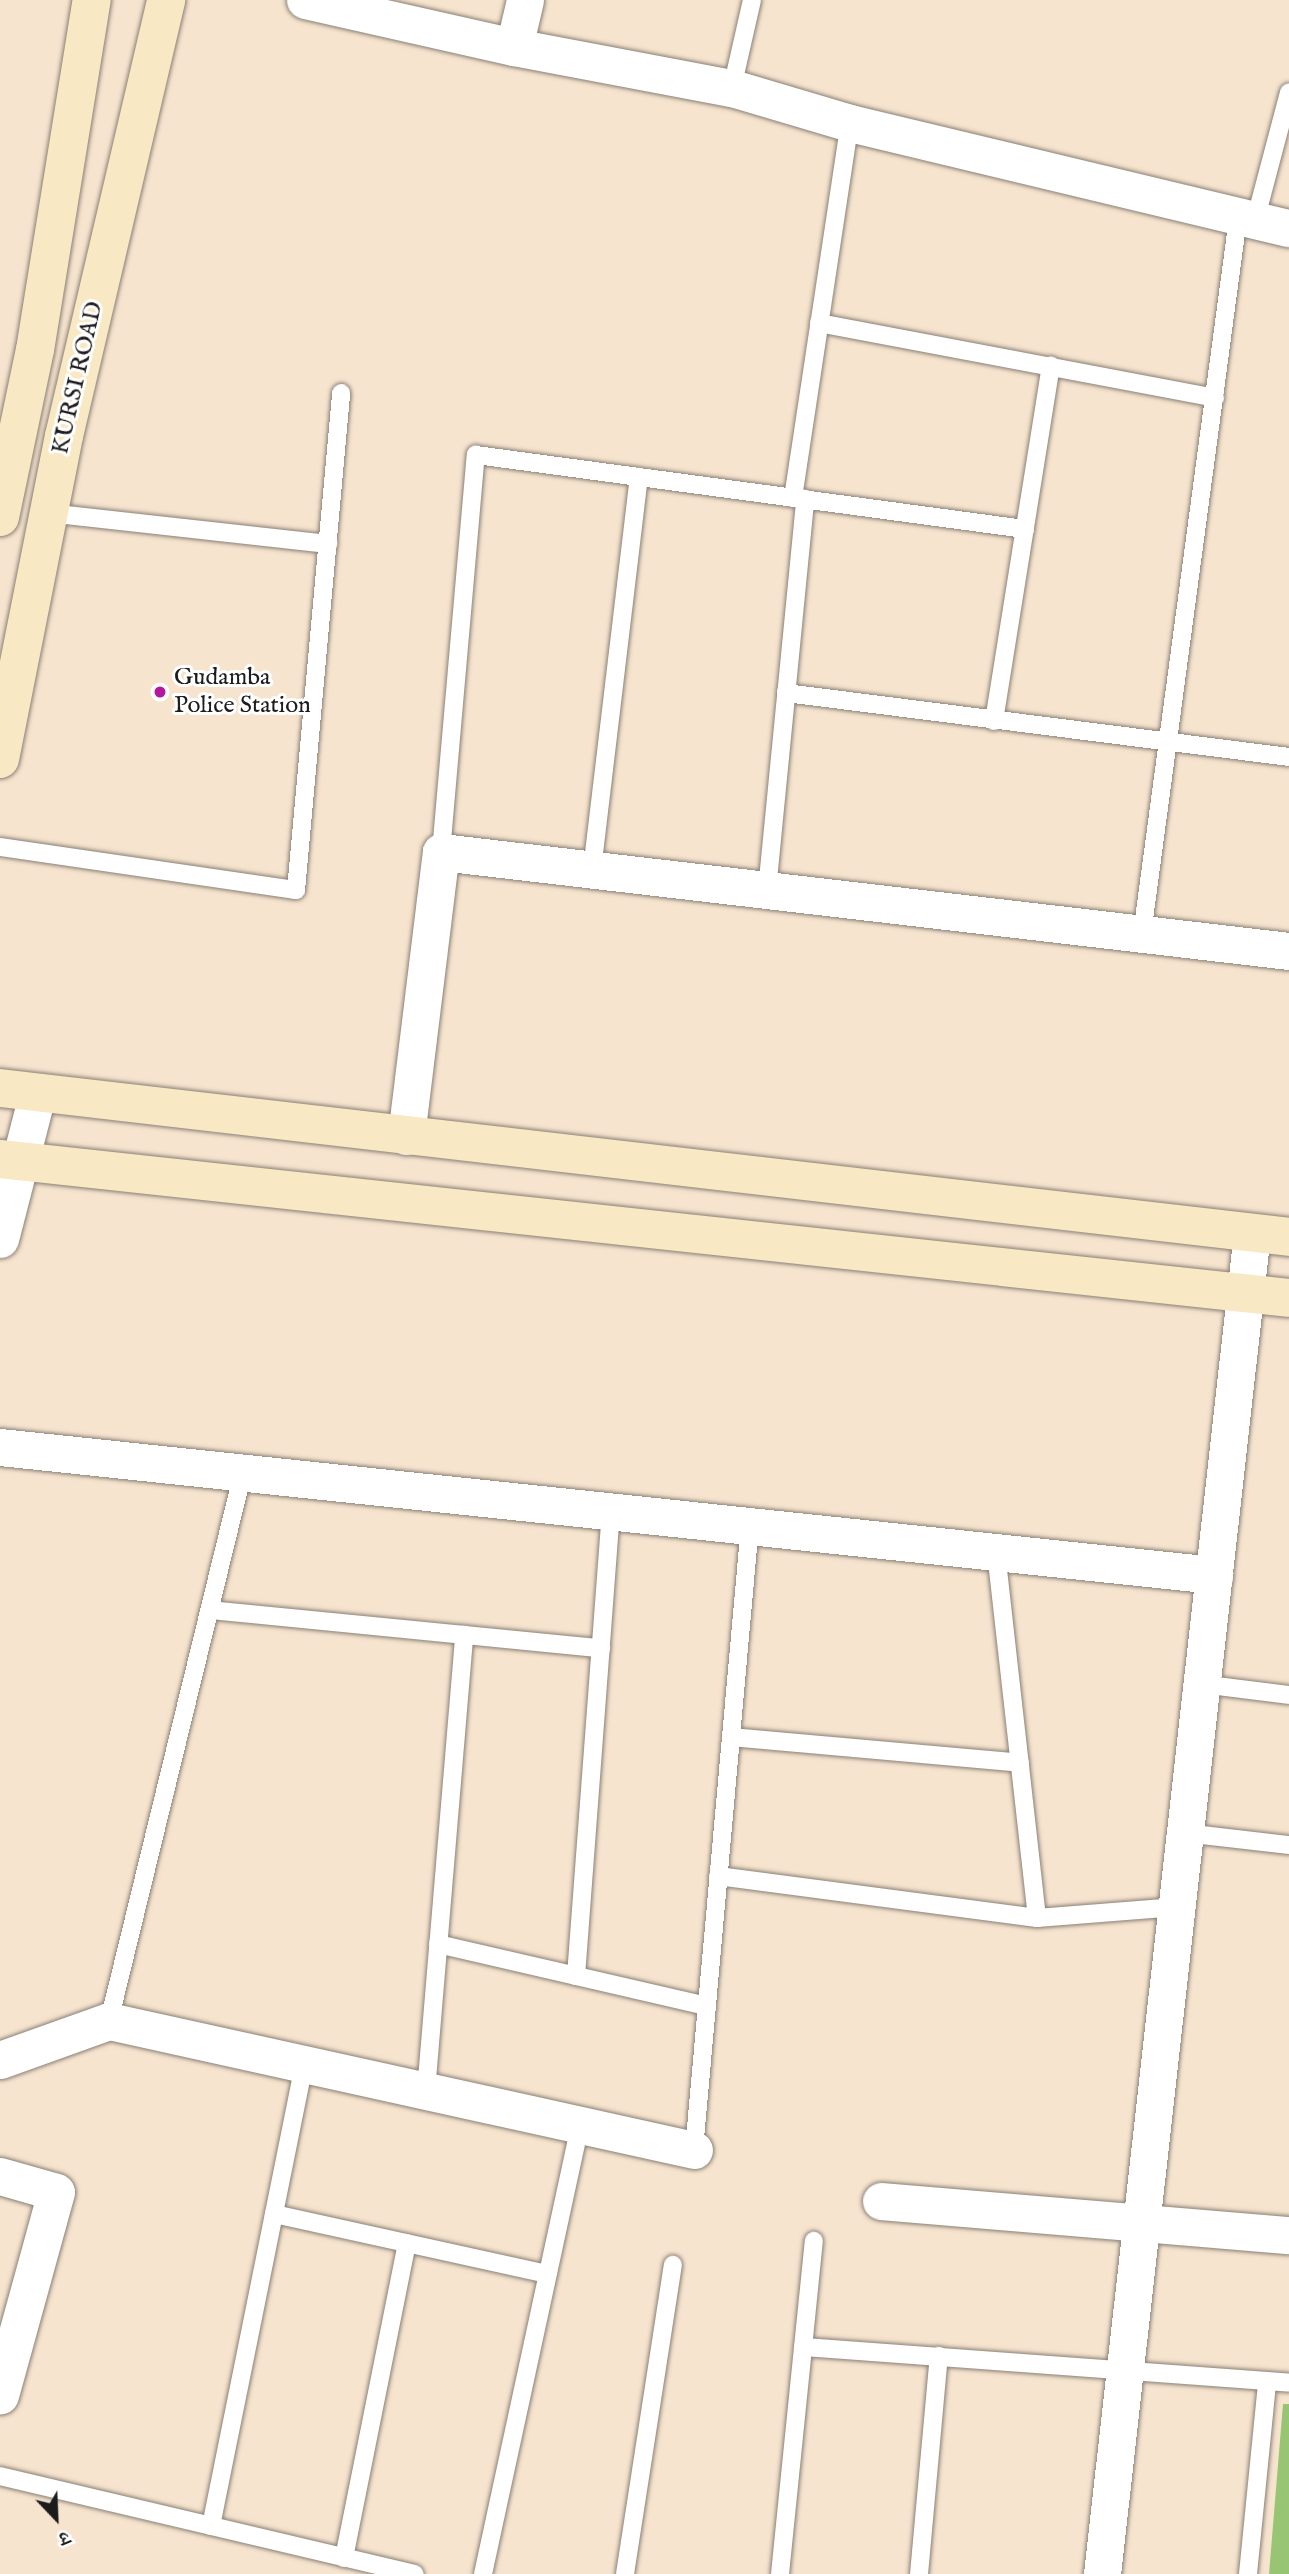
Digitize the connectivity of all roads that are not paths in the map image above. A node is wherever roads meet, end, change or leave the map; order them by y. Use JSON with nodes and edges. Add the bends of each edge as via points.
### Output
{"nodes":[{"id":1,"x":92,"y":0,"type":"edge"},
{"id":2,"x":166,"y":0,"type":"edge"},
{"id":3,"x":305,"y":0,"type":"edge"},
{"id":4,"x":525,"y":0,"type":"edge"},
{"id":5,"x":752,"y":0,"type":"edge"},
{"id":6,"x":514,"y":47,"type":"junction"},
{"id":7,"x":732,"y":88,"type":"junction"},
{"id":8,"x":1289,"y":92,"type":"edge"},
{"id":9,"x":849,"y":123,"type":"junction"},
{"id":10,"x":1261,"y":222,"type":"edge"},
{"id":11,"x":819,"y":323,"type":"junction"},
{"id":12,"x":1051,"y":366,"type":"junction"},
{"id":13,"x":341,"y":393,"type":"dead end"},
{"id":14,"x":1215,"y":398,"type":"junction"},
{"id":15,"x":639,"y":477,"type":"junction"},
{"id":16,"x":799,"y":498,"type":"junction"},
{"id":17,"x":48,"y":513,"type":"junction"},
{"id":18,"x":0,"y":517,"type":"edge"},
{"id":19,"x":1025,"y":529,"type":"junction"},
{"id":20,"x":328,"y":544,"type":"junction"},
{"id":21,"x":786,"y":693,"type":"junction"},
{"id":22,"x":4,"y":721,"type":"edge"},
{"id":23,"x":994,"y":721,"type":"junction"},
{"id":24,"x":1168,"y":743,"type":"junction"},
{"id":25,"x":1289,"y":757,"type":"edge"},
{"id":26,"x":0,"y":759,"type":"edge"},
{"id":27,"x":0,"y":847,"type":"edge"},
{"id":28,"x":441,"y":852,"type":"junction"},
{"id":29,"x":592,"y":870,"type":"junction"},
{"id":30,"x":767,"y":890,"type":"junction"},
{"id":31,"x":1142,"y":934,"type":"junction"},
{"id":32,"x":1289,"y":951,"type":"edge"},
{"id":33,"x":0,"y":1088,"type":"edge"},
{"id":34,"x":37,"y":1094,"type":"junction"},
{"id":35,"x":407,"y":1136,"type":"junction"},
{"id":36,"x":10,"y":1160,"type":"edge"},
{"id":37,"x":1252,"y":1233,"type":"junction"},
{"id":38,"x":1289,"y":1237,"type":"edge"},
{"id":39,"x":0,"y":1239,"type":"edge"},
{"id":40,"x":1245,"y":1293,"type":"junction"},
{"id":41,"x":1289,"y":1298,"type":"edge"},
{"id":42,"x":0,"y":1447,"type":"edge"},
{"id":43,"x":243,"y":1472,"type":"junction"},
{"id":44,"x":611,"y":1511,"type":"junction"},
{"id":45,"x":750,"y":1525,"type":"junction"},
{"id":46,"x":996,"y":1552,"type":"junction"},
{"id":47,"x":1214,"y":1574,"type":"junction"},
{"id":48,"x":210,"y":1609,"type":"junction"},
{"id":49,"x":464,"y":1635,"type":"junction"},
{"id":50,"x":601,"y":1648,"type":"junction"},
{"id":51,"x":1201,"y":1684,"type":"junction"},
{"id":52,"x":1289,"y":1695,"type":"edge"},
{"id":53,"x":731,"y":1737,"type":"junction"},
{"id":54,"x":1020,"y":1763,"type":"junction"},
{"id":55,"x":1185,"y":1833,"type":"junction"},
{"id":56,"x":1289,"y":1845,"type":"edge"},
{"id":57,"x":718,"y":1876,"type":"junction"},
{"id":58,"x":1177,"y":1907,"type":"junction"},
{"id":59,"x":1037,"y":1918,"type":"junction"},
{"id":60,"x":438,"y":1944,"type":"junction"},
{"id":61,"x":576,"y":1976,"type":"junction"},
{"id":62,"x":707,"y":2007,"type":"junction"},
{"id":63,"x":109,"y":2021,"type":"junction"},
{"id":64,"x":0,"y":2060,"type":"edge"},
{"id":65,"x":304,"y":2064,"type":"junction"},
{"id":66,"x":426,"y":2091,"type":"junction"},
{"id":67,"x":580,"y":2125,"type":"junction"},
{"id":68,"x":694,"y":2150,"type":"joint"},
{"id":69,"x":0,"y":2176,"type":"edge"},
{"id":70,"x":881,"y":2201,"type":"dead end"},
{"id":71,"x":274,"y":2214,"type":"junction"},
{"id":72,"x":1141,"y":2223,"type":"junction"},
{"id":73,"x":1289,"y":2235,"type":"edge"},
{"id":74,"x":814,"y":2241,"type":"dead end"},
{"id":75,"x":407,"y":2243,"type":"junction"},
{"id":76,"x":673,"y":2265,"type":"dead end"},
{"id":77,"x":548,"y":2274,"type":"junction"},
{"id":78,"x":803,"y":2347,"type":"junction"},
{"id":79,"x":939,"y":2356,"type":"junction"},
{"id":80,"x":1125,"y":2370,"type":"junction"},
{"id":81,"x":1267,"y":2382,"type":"junction"},
{"id":82,"x":1289,"y":2384,"type":"edge"},
{"id":83,"x":0,"y":2395,"type":"edge"},
{"id":84,"x":0,"y":2476,"type":"edge"},
{"id":85,"x":211,"y":2526,"type":"junction"},
{"id":86,"x":344,"y":2558,"type":"junction"},
{"id":87,"x":415,"y":2574,"type":"edge"},
{"id":88,"x":483,"y":2574,"type":"edge"},
{"id":89,"x":625,"y":2574,"type":"edge"},
{"id":90,"x":780,"y":2574,"type":"edge"},
{"id":91,"x":919,"y":2574,"type":"edge"},
{"id":92,"x":1102,"y":2574,"type":"edge"},
{"id":93,"x":1248,"y":2574,"type":"edge"}],
"edges":[{"from":1,"to":18,"type":"street","name":"KURSI ROAD","via":[[36,350]]},
{"from":2,"to":17,"type":"street","name":"KURSI ROAD"},
{"from":3,"to":6,"type":"street"},
{"from":4,"to":6,"type":"street"},
{"from":5,"to":7,"type":"lane"},
{"from":6,"to":7,"type":"street"},
{"from":7,"to":9,"type":"street"},
{"from":8,"to":10,"type":"lane"},
{"from":9,"to":10,"type":"street"},
{"from":9,"to":11,"type":"lane"},
{"from":10,"to":14,"type":"lane"},
{"from":11,"to":12,"type":"lane"},
{"from":11,"to":16,"type":"lane"},
{"from":12,"to":14,"type":"lane"},
{"from":12,"to":19,"type":"lane"},
{"from":13,"to":20,"type":"lane"},
{"from":14,"to":24,"type":"lane"},
{"from":15,"to":16,"type":"lane"},
{"from":15,"to":28,"type":"lane","via":[[476,455]]},
{"from":15,"to":29,"type":"lane"},
{"from":16,"to":19,"type":"lane"},
{"from":16,"to":21,"type":"lane"},
{"from":17,"to":20,"type":"lane"},
{"from":17,"to":22,"type":"street","name":"KURSI ROAD"},
{"from":19,"to":23,"type":"lane"},
{"from":20,"to":27,"type":"lane","via":[[296,890]]},
{"from":21,"to":23,"type":"lane"},
{"from":21,"to":30,"type":"lane"},
{"from":22,"to":26,"type":"street","name":"KURSI ROAD"},
{"from":23,"to":24,"type":"lane"},
{"from":24,"to":25,"type":"lane"},
{"from":24,"to":31,"type":"lane"},
{"from":28,"to":29,"type":"street"},
{"from":28,"to":35,"type":"street"},
{"from":29,"to":30,"type":"street"},
{"from":30,"to":31,"type":"street"},
{"from":31,"to":32,"type":"street"},
{"from":33,"to":34,"type":"street"},
{"from":34,"to":35,"type":"street"},
{"from":34,"to":36,"type":"street"},
{"from":35,"to":37,"type":"street"},
{"from":36,"to":39,"type":"street"},
{"from":36,"to":40,"type":"street"},
{"from":37,"to":38,"type":"street"},
{"from":37,"to":40,"type":"street"},
{"from":40,"to":41,"type":"street"},
{"from":40,"to":47,"type":"street"},
{"from":42,"to":43,"type":"street"},
{"from":43,"to":44,"type":"street"},
{"from":43,"to":48,"type":"lane"},
{"from":44,"to":45,"type":"street"},
{"from":44,"to":50,"type":"lane"},
{"from":45,"to":46,"type":"street"},
{"from":45,"to":53,"type":"lane"},
{"from":46,"to":47,"type":"street"},
{"from":46,"to":54,"type":"lane"},
{"from":47,"to":51,"type":"street"},
{"from":48,"to":49,"type":"lane"},
{"from":48,"to":63,"type":"lane"},
{"from":49,"to":50,"type":"lane"},
{"from":49,"to":60,"type":"lane"},
{"from":50,"to":61,"type":"lane"},
{"from":51,"to":52,"type":"lane"},
{"from":51,"to":55,"type":"street"},
{"from":53,"to":54,"type":"lane"},
{"from":53,"to":57,"type":"lane"},
{"from":54,"to":59,"type":"lane"},
{"from":55,"to":56,"type":"lane"},
{"from":55,"to":58,"type":"street"},
{"from":57,"to":59,"type":"lane"},
{"from":57,"to":62,"type":"lane"},
{"from":58,"to":59,"type":"lane"},
{"from":58,"to":72,"type":"street"},
{"from":60,"to":61,"type":"lane"},
{"from":60,"to":66,"type":"lane"},
{"from":61,"to":62,"type":"lane"},
{"from":62,"to":68,"type":"lane"},
{"from":63,"to":64,"type":"street"},
{"from":63,"to":65,"type":"street"},
{"from":65,"to":66,"type":"street"},
{"from":65,"to":71,"type":"lane"},
{"from":66,"to":67,"type":"street"},
{"from":67,"to":68,"type":"street"},
{"from":67,"to":77,"type":"lane"},
{"from":69,"to":83,"type":"street","via":[[56,2192]]},
{"from":70,"to":72,"type":"street"},
{"from":71,"to":75,"type":"lane"},
{"from":71,"to":85,"type":"lane"},
{"from":72,"to":73,"type":"street"},
{"from":72,"to":80,"type":"street"},
{"from":74,"to":78,"type":"lane"},
{"from":75,"to":77,"type":"lane"},
{"from":75,"to":86,"type":"lane"},
{"from":76,"to":89,"type":"lane"},
{"from":77,"to":88,"type":"lane"},
{"from":78,"to":79,"type":"lane"},
{"from":78,"to":90,"type":"lane"},
{"from":79,"to":80,"type":"lane"},
{"from":79,"to":91,"type":"lane"},
{"from":80,"to":81,"type":"lane"},
{"from":80,"to":92,"type":"street"},
{"from":81,"to":82,"type":"lane"},
{"from":81,"to":93,"type":"lane"},
{"from":84,"to":85,"type":"lane"},
{"from":85,"to":86,"type":"lane"},
{"from":86,"to":87,"type":"lane"}]}
